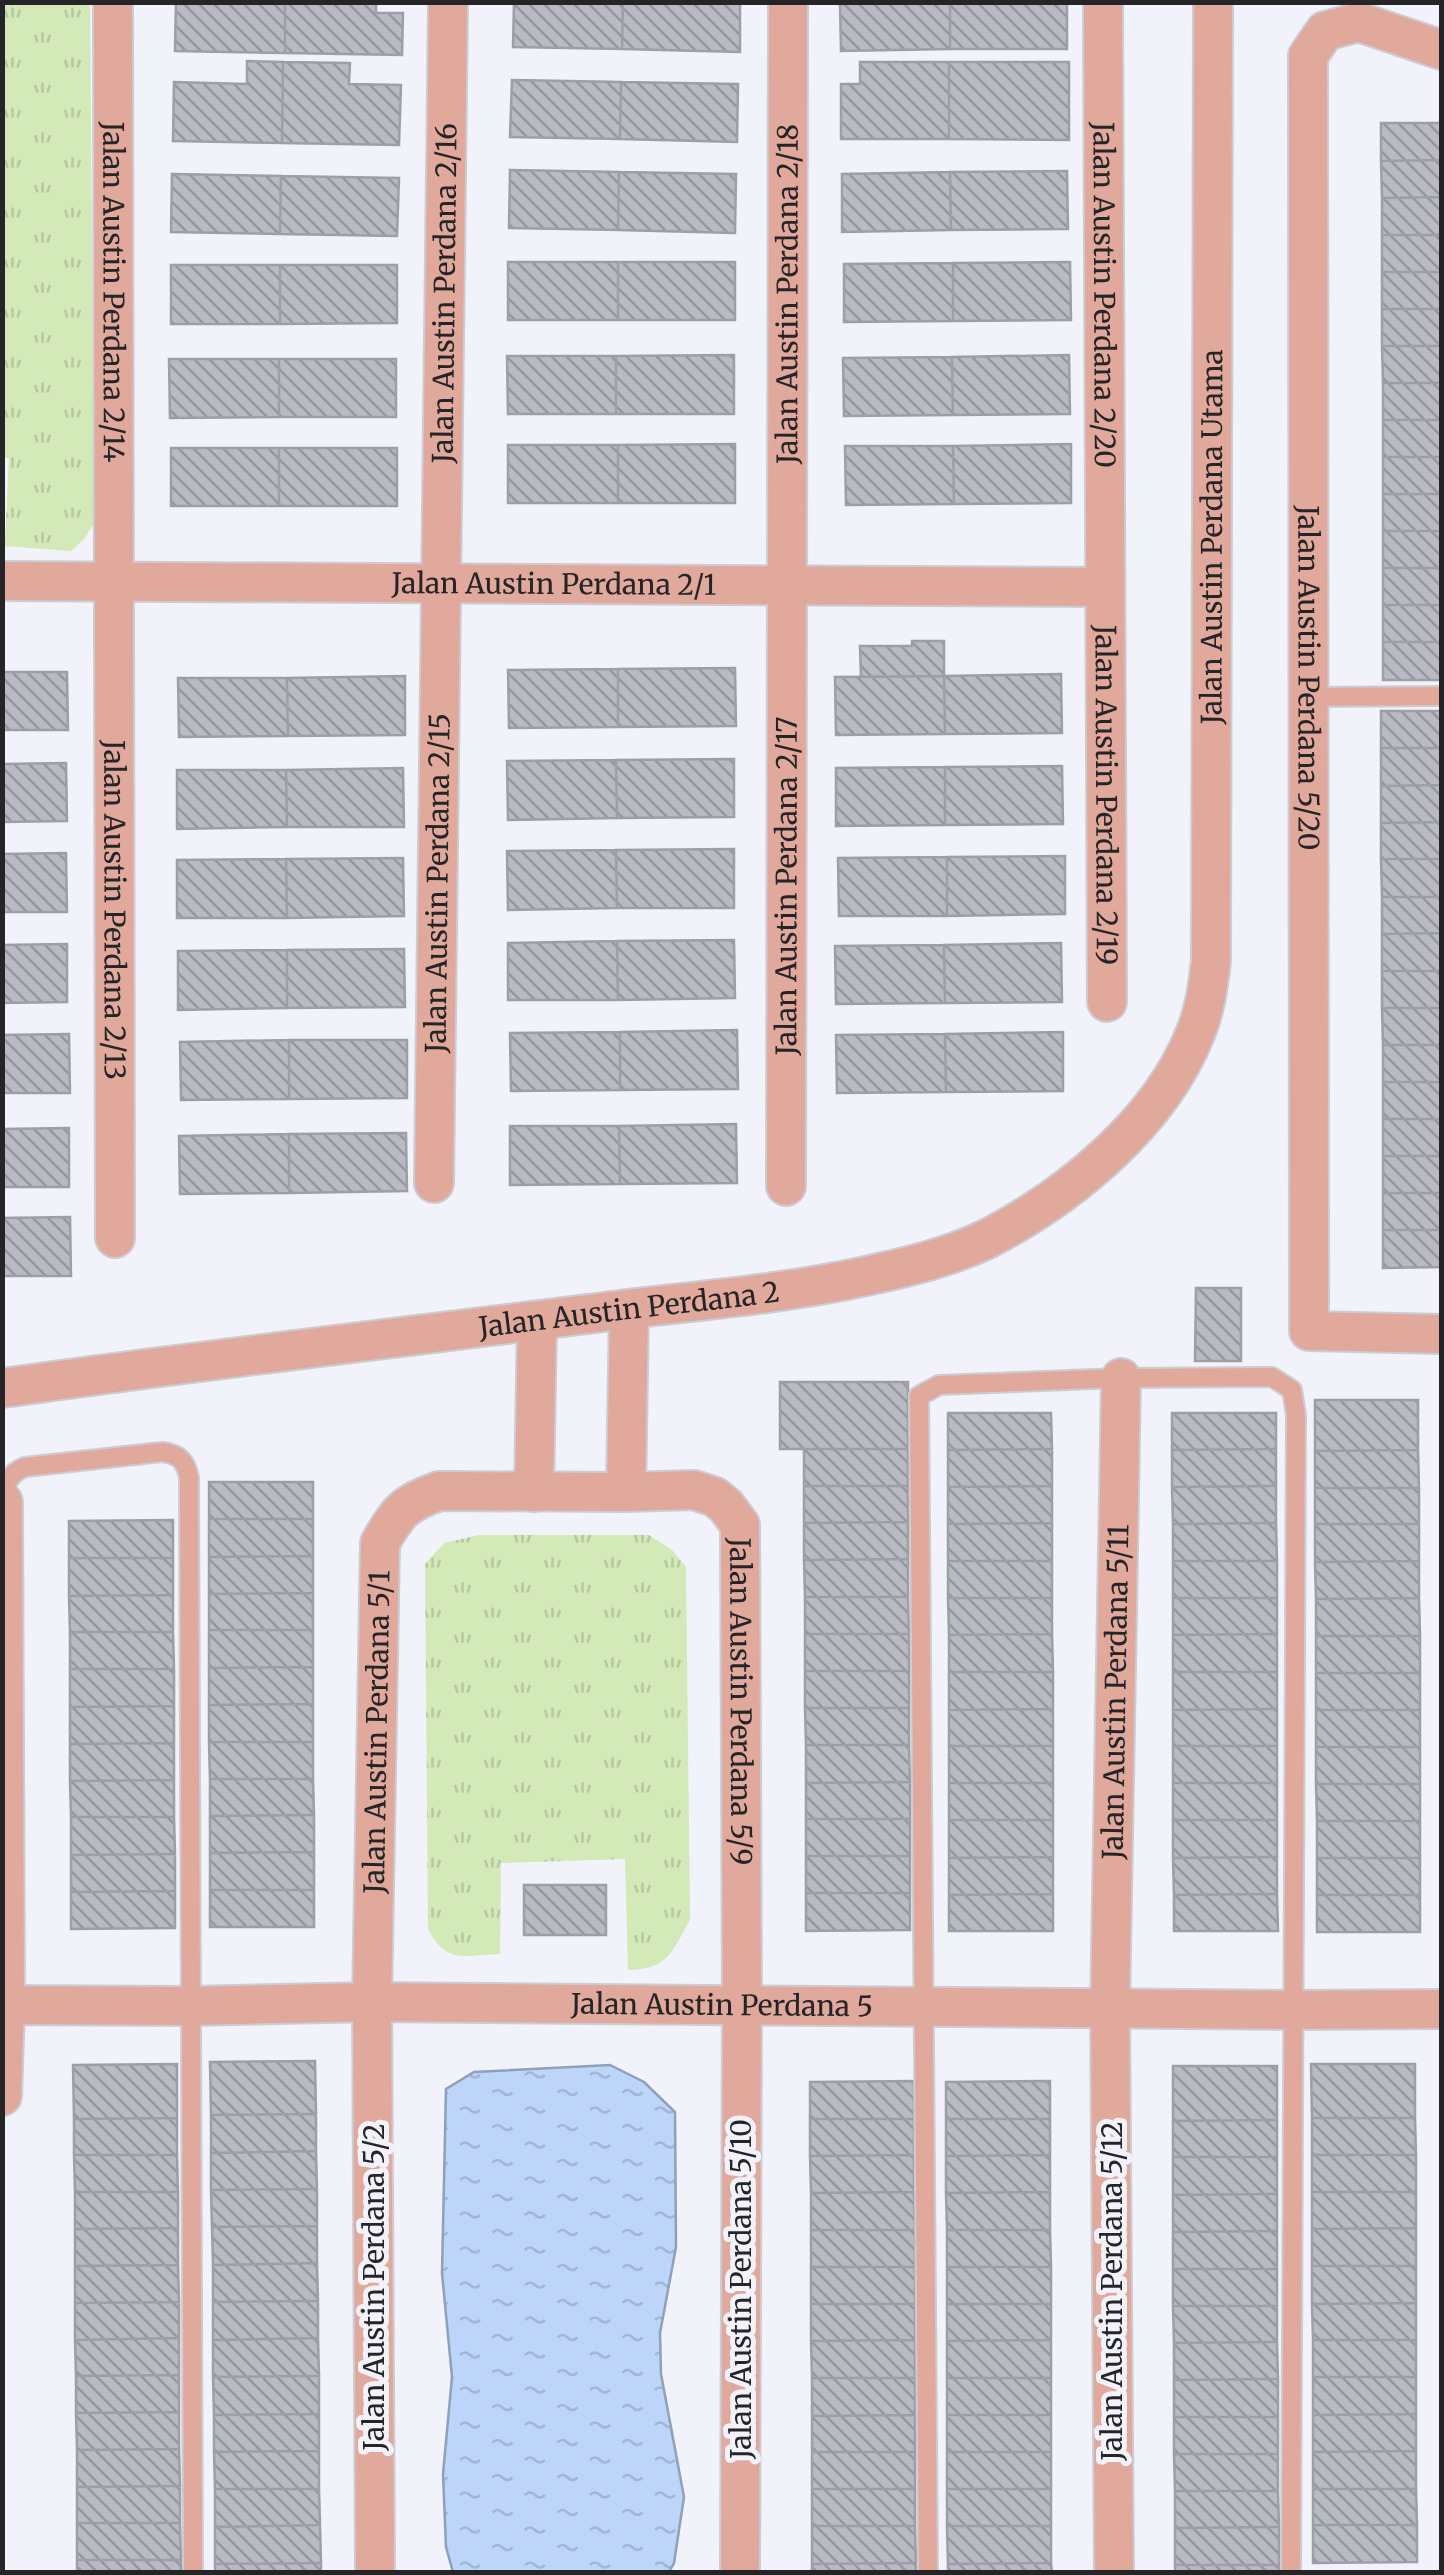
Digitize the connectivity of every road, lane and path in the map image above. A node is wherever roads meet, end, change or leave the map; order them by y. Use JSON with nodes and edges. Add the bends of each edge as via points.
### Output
{"nodes":[{"id":1,"x":113,"y":2,"type":"edge"},
{"id":2,"x":448,"y":2,"type":"edge"},
{"id":3,"x":788,"y":2,"type":"edge"},
{"id":4,"x":1214,"y":2,"type":"edge"},
{"id":5,"x":1103,"y":3,"type":"edge"},
{"id":6,"x":1442,"y":50,"type":"edge"},
{"id":7,"x":2,"y":581,"type":"edge"},
{"id":8,"x":114,"y":582,"type":"junction"},
{"id":9,"x":441,"y":584,"type":"junction"},
{"id":10,"x":786,"y":585,"type":"junction"},
{"id":11,"x":1104,"y":587,"type":"junction"},
{"id":12,"x":1442,"y":696,"type":"edge"},
{"id":13,"x":1310,"y":697,"type":"junction"},
{"id":14,"x":1107,"y":1002,"type":"dead end"},
{"id":15,"x":1181,"y":1064,"type":"joint"},
{"id":16,"x":434,"y":1182,"type":"dead end"},
{"id":17,"x":786,"y":1186,"type":"dead end"},
{"id":18,"x":115,"y":1238,"type":"dead end"},
{"id":19,"x":617,"y":1311,"type":"junction"},
{"id":20,"x":524,"y":1323,"type":"junction"},
{"id":21,"x":1442,"y":1334,"type":"edge"},
{"id":22,"x":1121,"y":1378,"type":"junction"},
{"id":23,"x":2,"y":1388,"type":"edge"},
{"id":24,"x":522,"y":1492,"type":"junction"},
{"id":25,"x":614,"y":1492,"type":"junction"},
{"id":26,"x":4,"y":1502,"type":"edge"},
{"id":27,"x":372,"y":2002,"type":"junction"},
{"id":28,"x":4,"y":2005,"type":"edge"},
{"id":29,"x":742,"y":2005,"type":"junction"},
{"id":30,"x":189,"y":2006,"type":"junction"},
{"id":31,"x":924,"y":2007,"type":"junction"},
{"id":32,"x":1110,"y":2008,"type":"junction"},
{"id":33,"x":1442,"y":2009,"type":"edge"},
{"id":34,"x":1293,"y":2010,"type":"junction"},
{"id":35,"x":2,"y":2096,"type":"edge"},
{"id":36,"x":192,"y":2572,"type":"edge"},
{"id":37,"x":375,"y":2572,"type":"edge"},
{"id":38,"x":740,"y":2572,"type":"edge"},
{"id":39,"x":928,"y":2572,"type":"edge"},
{"id":40,"x":1114,"y":2572,"type":"edge"},
{"id":41,"x":1290,"y":2572,"type":"edge"}],
"edges":[{"from":1,"to":8,"type":"street","name":"Jalan Austin Perdana 2/14"},
{"from":2,"to":9,"type":"street","name":"Jalan Austin Perdana 2/16"},
{"from":3,"to":10,"type":"street","name":"Jalan Austin Perdana 2/18"},
{"from":4,"to":15,"type":"street","name":"Jalan Austin Perdana Utama","via":[[1211,960],[1206,1000]]},
{"from":5,"to":11,"type":"street","name":"Jalan Austin Perdana 2/20"},
{"from":6,"to":13,"type":"street","name":"Jalan Austin Perdana 5/20","via":[[1359,22],[1324,31],[1308,56]]},
{"from":7,"to":8,"type":"street","name":"Jalan Austin Perdana 2/1"},
{"from":8,"to":9,"type":"street","name":"Jalan Austin Perdana 2/1"},
{"from":8,"to":18,"type":"street","name":"Jalan Austin Perdana 2/13"},
{"from":9,"to":10,"type":"street","name":"Jalan Austin Perdana 2/1"},
{"from":9,"to":16,"type":"street","name":"Jalan Austin Perdana 2/15"},
{"from":10,"to":11,"type":"street","name":"Jalan Austin Perdana 2/1"},
{"from":10,"to":17,"type":"street","name":"Jalan Austin Perdana 2/17"},
{"from":11,"to":14,"type":"street","name":"Jalan Austin Perdana 2/19"},
{"from":12,"to":13,"type":"lane"},
{"from":13,"to":21,"type":"street","name":"Jalan Austin Perdana 5/20","via":[[1309,1332]]},
{"from":15,"to":19,"type":"street","name":"Jalan Austin Perdana 2","via":[[1105,1158],[1052,1201],[987,1239],[922,1264],[843,1281]]},
{"from":19,"to":20,"type":"street","name":"Jalan Austin Perdana 2"},
{"from":19,"to":25,"type":"street"},
{"from":20,"to":23,"type":"street","name":"Jalan Austin Perdana 2"},
{"from":20,"to":24,"type":"street"},
{"from":22,"to":31,"type":"lane","via":[[939,1385],[920,1396]]},
{"from":22,"to":32,"type":"street","name":"Jalan Austin Perdana 5/11"},
{"from":22,"to":34,"type":"lane","via":[[1272,1377],[1292,1390]]},
{"from":24,"to":25,"type":"street","name":"Jalan Austin Perdana 5/9"},
{"from":24,"to":27,"type":"street","name":"Jalan Austin Perdana 5/1","via":[[439,1491],[413,1500],[380,1542]]},
{"from":25,"to":29,"type":"street","name":"Jalan Austin Perdana 5/9","via":[[694,1490],[715,1497],[740,1525]]},
{"from":26,"to":28,"type":"street"},
{"from":26,"to":30,"type":"lane","via":[[7,1480],[25,1468],[162,1452],[187,1466]]},
{"from":27,"to":29,"type":"street","name":"Jalan Austin Perdana 5"},
{"from":27,"to":30,"type":"street","name":"Jalan Austin Perdana 5"},
{"from":27,"to":37,"type":"street","name":"Jalan Austin Perdana 5/2"},
{"from":28,"to":30,"type":"street","name":"Jalan Austin Perdana 5"},
{"from":28,"to":35,"type":"street"},
{"from":29,"to":31,"type":"street","name":"Jalan Austin Perdana 5"},
{"from":29,"to":38,"type":"street","name":"Jalan Austin Perdana 5/10"},
{"from":30,"to":36,"type":"lane"},
{"from":31,"to":32,"type":"street","name":"Jalan Austin Perdana 5"},
{"from":31,"to":39,"type":"lane"},
{"from":32,"to":34,"type":"street","name":"Jalan Austin Perdana 5"},
{"from":32,"to":40,"type":"street","name":"Jalan Austin Perdana 5/12"},
{"from":33,"to":34,"type":"street","name":"Jalan Austin Perdana 5"},
{"from":34,"to":41,"type":"lane"}]}
